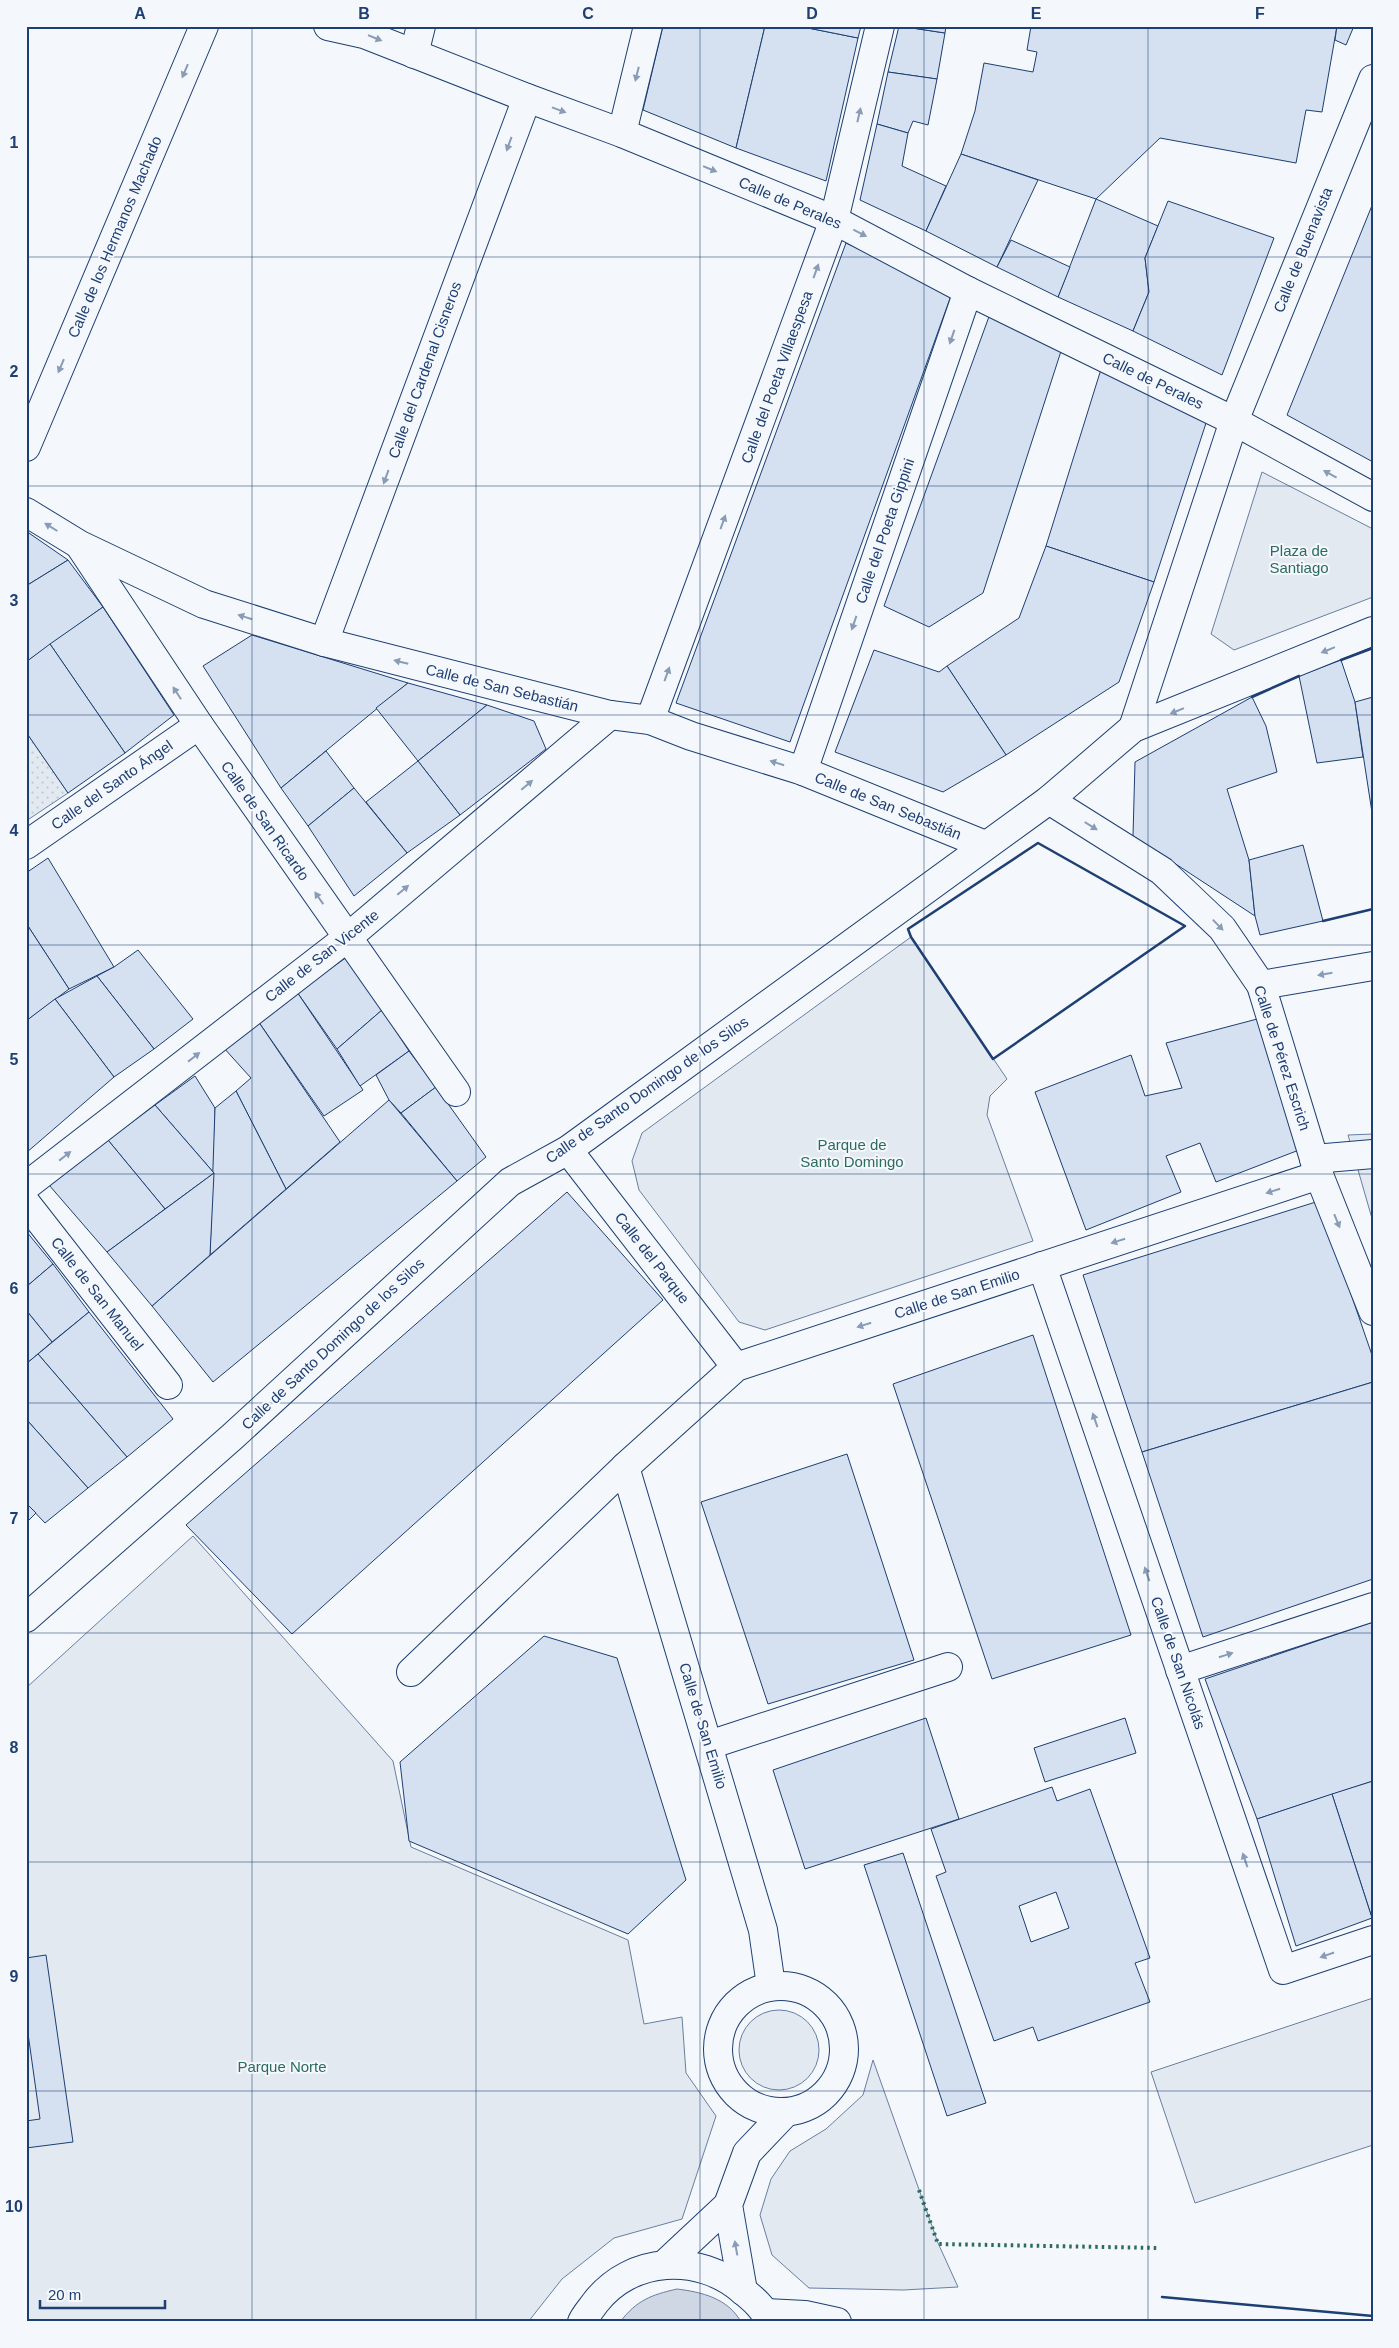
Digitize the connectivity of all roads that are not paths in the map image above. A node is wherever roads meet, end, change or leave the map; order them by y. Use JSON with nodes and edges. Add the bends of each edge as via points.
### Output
{"nodes":[{"id":1,"x":204,"y":26,"type":"edge"},
{"id":2,"x":328,"y":26,"type":"edge"},
{"id":3,"x":421,"y":26,"type":"edge"},
{"id":4,"x":648,"y":26,"type":"edge"},
{"id":5,"x":880,"y":26,"type":"edge"},
{"id":6,"x":414,"y":54,"type":"junction"},
{"id":7,"x":1373,"y":79,"type":"edge"},
{"id":8,"x":526,"y":98,"type":"junction"},
{"id":9,"x":622,"y":133,"type":"junction"},
{"id":10,"x":834,"y":220,"type":"junction"},
{"id":11,"x":968,"y":291,"type":"junction"},
{"id":12,"x":1234,"y":421,"type":"junction"},
{"id":13,"x":26,"y":447,"type":"edge"},
{"id":14,"x":1373,"y":497,"type":"edge"},
{"id":15,"x":26,"y":512,"type":"edge"},
{"id":16,"x":80,"y":545,"type":"junction"},
{"id":17,"x":1373,"y":631,"type":"edge"},
{"id":18,"x":324,"y":642,"type":"junction"},
{"id":19,"x":610,"y":715,"type":"junction"},
{"id":20,"x":650,"y":720,"type":"junction"},
{"id":21,"x":198,"y":725,"type":"junction"},
{"id":22,"x":1133,"y":728,"type":"junction"},
{"id":23,"x":803,"y":771,"type":"junction"},
{"id":24,"x":1050,"y":800,"type":"junction"},
{"id":25,"x":26,"y":845,"type":"edge"},
{"id":26,"x":985,"y":845,"type":"junction"},
{"id":27,"x":347,"y":938,"type":"junction"},
{"id":28,"x":1373,"y":966,"type":"edge"},
{"id":29,"x":1261,"y":985,"type":"junction"},
{"id":30,"x":456,"y":1092,"type":"dead end"},
{"id":31,"x":568,"y":1150,"type":"junction"},
{"id":32,"x":1373,"y":1154,"type":"edge"},
{"id":33,"x":1316,"y":1167,"type":"junction"},
{"id":34,"x":26,"y":1186,"type":"edge"},
{"id":35,"x":26,"y":1203,"type":"edge"},
{"id":36,"x":1042,"y":1266,"type":"junction"},
{"id":37,"x":1370,"y":1295,"type":"edge"},
{"id":38,"x":736,"y":1367,"type":"junction"},
{"id":39,"x":168,"y":1385,"type":"dead end"},
{"id":40,"x":625,"y":1467,"type":"junction"},
{"id":41,"x":1373,"y":1607,"type":"edge"},
{"id":42,"x":26,"y":1618,"type":"edge"},
{"id":43,"x":948,"y":1667,"type":"dead end"},
{"id":44,"x":1180,"y":1670,"type":"junction"},
{"id":45,"x":411,"y":1672,"type":"dead end"},
{"id":46,"x":709,"y":1745,"type":"junction"},
{"id":47,"x":1373,"y":1940,"type":"edge"},
{"id":48,"x":771,"y":1986,"type":"junction"},
{"id":49,"x":744,"y":2101,"type":"junction"},
{"id":50,"x":786,"y":2112,"type":"junction"},
{"id":51,"x":747,"y":2153,"type":"junction"},
{"id":52,"x":728,"y":2205,"type":"junction"},
{"id":53,"x":666,"y":2264,"type":"junction"},
{"id":54,"x":743,"y":2290,"type":"junction"},
{"id":55,"x":768,"y":2317,"type":"edge"},
{"id":56,"x":582,"y":2321,"type":"edge"},
{"id":57,"x":836,"y":2322,"type":"edge"}],
"edges":[{"from":1,"to":13,"type":"street","name":"Calle de los Hermanos Machado","one_way":true},
{"from":2,"to":6,"type":"street","name":"Calle de Perales","one_way":true,"via":[[364,34]]},
{"from":3,"to":6,"type":"street"},
{"from":4,"to":9,"type":"street","one_way":true},
{"from":10,"to":5,"type":"street","name":"Calle del Poeta Villaespesa","one_way":true},
{"from":6,"to":8,"type":"street","name":"Calle de Perales"},
{"from":7,"to":12,"type":"street","name":"Calle de Buenavista"},
{"from":8,"to":9,"type":"street","name":"Calle de Perales","one_way":true},
{"from":8,"to":18,"type":"street","name":"Calle del Cardenal Cisneros","one_way":true},
{"from":9,"to":10,"type":"street","name":"Calle de Perales","one_way":true},
{"from":10,"to":11,"type":"street","name":"Calle de Perales","one_way":true},
{"from":20,"to":10,"type":"street","name":"Calle del Poeta Villaespesa","one_way":true},
{"from":11,"to":12,"type":"street","name":"Calle de Perales"},
{"from":11,"to":23,"type":"street","name":"Calle del Poeta Gippini","one_way":true},
{"from":14,"to":12,"type":"street","one_way":true},
{"from":12,"to":22,"type":"street"},
{"from":16,"to":15,"type":"street","name":"Calle de San Sebastián","one_way":true},
{"from":18,"to":16,"type":"street","name":"Calle de San Sebastián","one_way":true,"via":[[204,604]]},
{"from":21,"to":16,"type":"street","name":"Calle de San Ricardo","one_way":true},
{"from":17,"to":22,"type":"street","one_way":true},
{"from":19,"to":18,"type":"street","name":"Calle de San Sebastián","one_way":true},
{"from":19,"to":20,"type":"street","name":"Calle de San Sebastián"},
{"from":27,"to":19,"type":"street","name":"Calle de San Vicente","one_way":true},
{"from":23,"to":20,"type":"street","name":"Calle de San Sebastián","one_way":true},
{"from":21,"to":25,"type":"street","name":"Calle del Santo Ángel"},
{"from":27,"to":21,"type":"street","name":"Calle de San Ricardo","one_way":true},
{"from":22,"to":24,"type":"street","name":"Calle de Santo Domingo de los Silos"},
{"from":23,"to":26,"type":"street","name":"Calle de San Sebastián"},
{"from":24,"to":26,"type":"street","name":"Calle de Santo Domingo de los Silos"},
{"from":24,"to":29,"type":"street","name":"Calle de Pérez Escrich","one_way":true,"via":[[1162,871],[1222,928]]},
{"from":26,"to":31,"type":"street","name":"Calle de Santo Domingo de los Silos"},
{"from":27,"to":30,"type":"street","name":"Calle de San Ricardo"},
{"from":34,"to":27,"type":"street","name":"Calle de San Vicente","one_way":true},
{"from":28,"to":29,"type":"street","one_way":true},
{"from":29,"to":33,"type":"street","name":"Calle de Pérez Escrich"},
{"from":31,"to":38,"type":"street","name":"Calle del Parque"},
{"from":31,"to":42,"type":"street","name":"Calle de Santo Domingo de los Silos","via":[[510,1182],[232,1437]]},
{"from":32,"to":33,"type":"street","name":"Calle de San Emilio"},
{"from":33,"to":36,"type":"street","name":"Calle de San Emilio","one_way":true},
{"from":33,"to":37,"type":"street","name":"Calle de Pérez Escrich","one_way":true},
{"from":35,"to":39,"type":"street","name":"Calle de San Manuel"},
{"from":36,"to":38,"type":"street","name":"Calle de San Emilio","one_way":true},
{"from":44,"to":36,"type":"street","name":"Calle de San Nicolás","one_way":true},
{"from":38,"to":40,"type":"street","name":"Calle de San Emilio"},
{"from":40,"to":45,"type":"street","name":"Calle de San Emilio"},
{"from":40,"to":46,"type":"street","name":"Calle de San Emilio"},
{"from":44,"to":41,"type":"street","one_way":true},
{"from":43,"to":46,"type":"street"},
{"from":47,"to":44,"type":"street","name":"Calle de San Nicolás","one_way":true,"via":[[1283,1970]]},
{"from":46,"to":48,"type":"street","name":"Calle de San Emilio","via":[[763,1930]]},
{"from":48,"to":49,"type":"street","via":[[745,1996],[730,2012],[719,2037],[719,2059],[730,2086]]},
{"from":48,"to":50,"type":"street","via":[[795,1987],[819,1998],[835,2015],[844,2039],[843,2065],[833,2087],[814,2104]]},
{"from":49,"to":50,"type":"street","via":[[772,2112]]},
{"from":49,"to":51,"type":"street"},
{"from":50,"to":51,"type":"street"},
{"from":51,"to":52,"type":"street"},
{"from":52,"to":53,"type":"street"},
{"from":54,"to":52,"type":"street","one_way":true},
{"from":53,"to":54,"type":"street","via":[[701,2267],[729,2279]]},
{"from":53,"to":56,"type":"street","via":[[633,2272],[604,2291]]},
{"from":54,"to":55,"type":"street"},
{"from":55,"to":57,"type":"street","via":[[805,2315]]}]}
